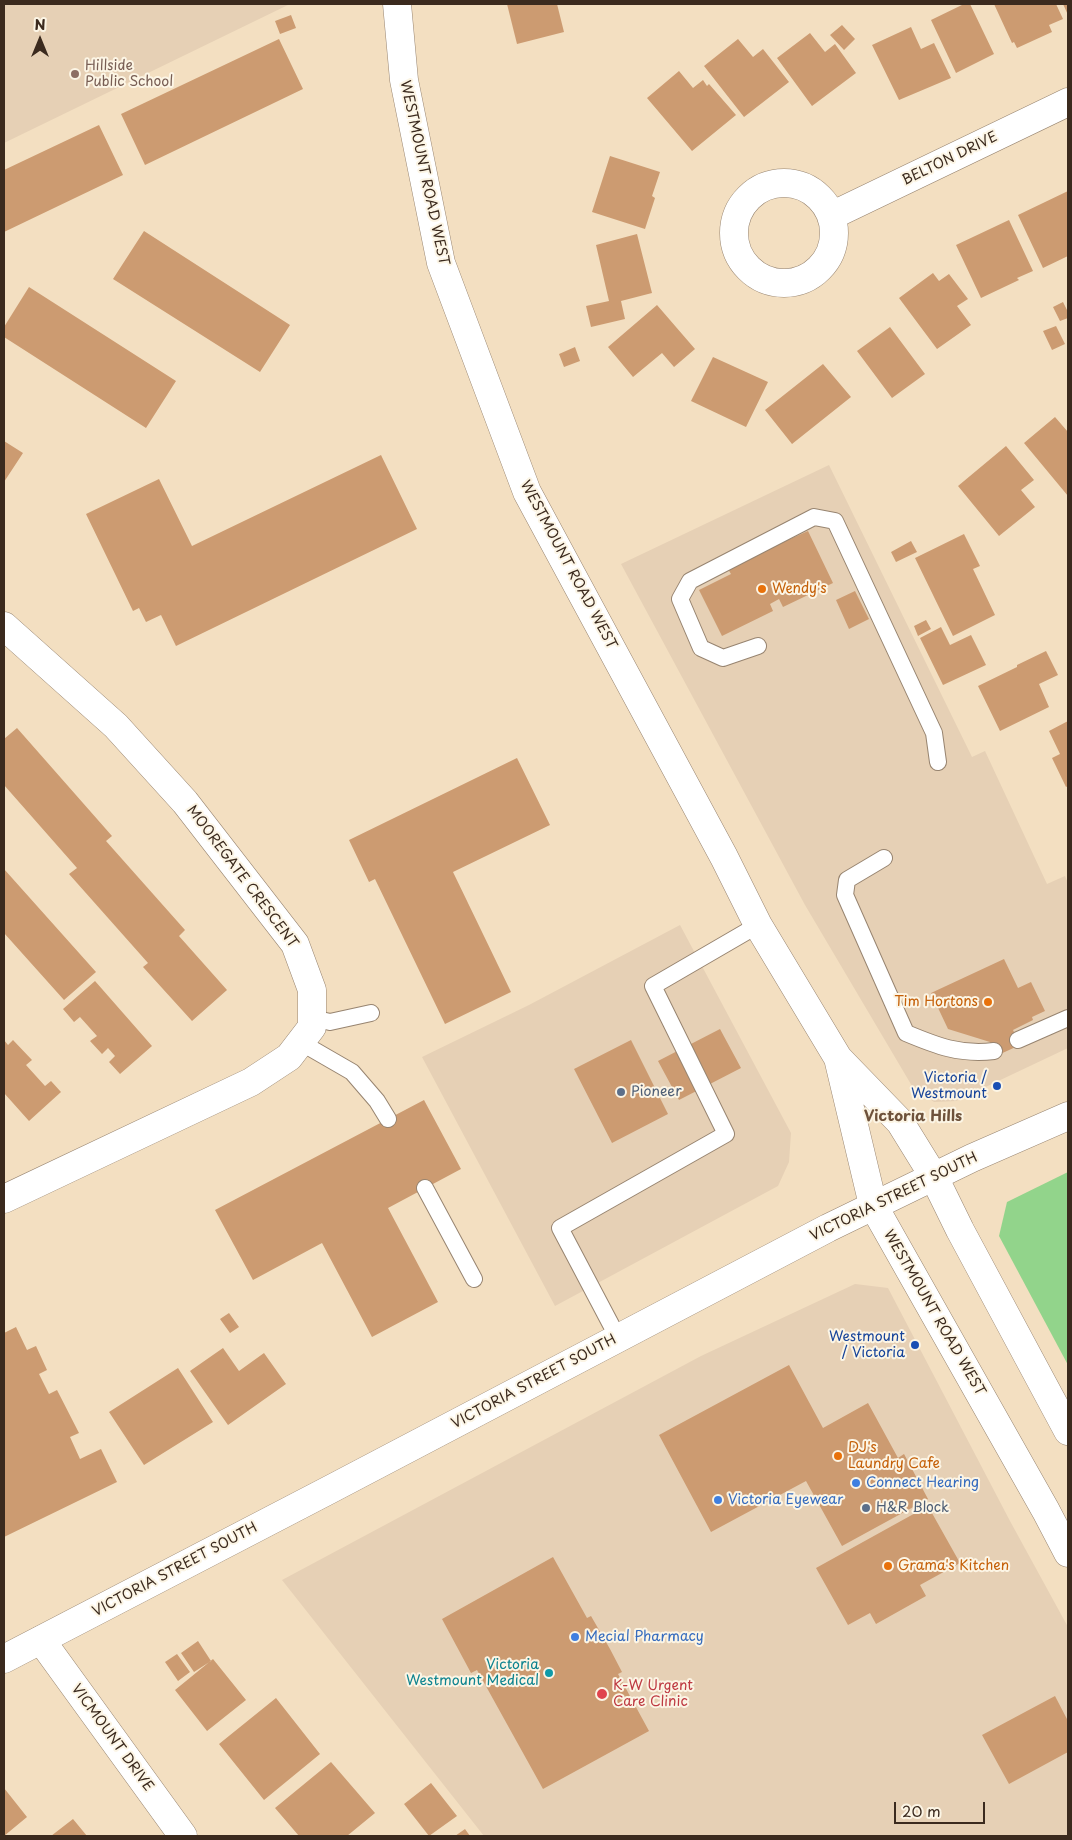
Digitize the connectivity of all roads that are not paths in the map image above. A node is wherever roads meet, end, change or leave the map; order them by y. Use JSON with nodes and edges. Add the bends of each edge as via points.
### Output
{"nodes":[{"id":1,"x":397,"y":4,"type":"edge"},
{"id":2,"x":1068,"y":102,"type":"edge"},
{"id":3,"x":831,"y":216,"type":"dead end"},
{"id":4,"x":4,"y":626,"type":"edge"},
{"id":5,"x":758,"y":646,"type":"dead end"},
{"id":6,"x":938,"y":762,"type":"dead end"},
{"id":7,"x":884,"y":858,"type":"dead end"},
{"id":8,"x":758,"y":925,"type":"junction"},
{"id":9,"x":370,"y":1013,"type":"dead end"},
{"id":10,"x":312,"y":1018,"type":"junction"},
{"id":11,"x":1068,"y":1018,"type":"edge"},
{"id":12,"x":1018,"y":1040,"type":"dead end"},
{"id":13,"x":300,"y":1042,"type":"junction"},
{"id":14,"x":994,"y":1052,"type":"dead end"},
{"id":15,"x":838,"y":1058,"type":"junction"},
{"id":16,"x":1068,"y":1116,"type":"edge"},
{"id":17,"x":388,"y":1119,"type":"dead end"},
{"id":18,"x":934,"y":1177,"type":"junction"},
{"id":19,"x":425,"y":1188,"type":"dead end"},
{"id":20,"x":4,"y":1199,"type":"edge"},
{"id":21,"x":873,"y":1205,"type":"junction"},
{"id":22,"x":474,"y":1278,"type":"dead end"},
{"id":23,"x":618,"y":1338,"type":"junction"},
{"id":24,"x":1068,"y":1431,"type":"edge"},
{"id":25,"x":1068,"y":1552,"type":"edge"},
{"id":26,"x":41,"y":1640,"type":"junction"},
{"id":27,"x":4,"y":1659,"type":"edge"},
{"id":28,"x":183,"y":1836,"type":"edge"}],
"edges":[{"from":1,"to":8,"type":"main road","name":"WESTMOUNT ROAD WEST","via":[[404,80],[441,264],[527,492]]},
{"from":2,"to":3,"type":"main road","name":"BELTON DRIVE"},
{"from":4,"to":10,"type":"main road","name":"MOOREGATE CRESCENT","via":[[116,726],[185,802],[295,944],[312,990]]},
{"from":5,"to":6,"type":"lane","via":[[723,658],[701,648],[680,599],[690,581],[814,517],[835,521],[934,733]]},
{"from":7,"to":14,"type":"lane","via":[[847,880],[845,895],[906,1033],[941,1048],[976,1054]]},
{"from":8,"to":15,"type":"main road","name":"WESTMOUNT ROAD WEST"},
{"from":8,"to":23,"type":"lane","via":[[653,986],[726,1134],[560,1228]]},
{"from":9,"to":10,"type":"lane","via":[[330,1022]]},
{"from":10,"to":13,"type":"main road","name":"MOOREGATE CRESCENT","via":[[312,1026]]},
{"from":11,"to":12,"type":"lane"},
{"from":13,"to":17,"type":"lane","via":[[352,1072]]},
{"from":13,"to":20,"type":"main road","name":"MOOREGATE CRESCENT","via":[[289,1057],[252,1082]]},
{"from":15,"to":18,"type":"main road","name":"WESTMOUNT ROAD WEST","via":[[900,1122]]},
{"from":15,"to":21,"type":"main road","name":"WESTMOUNT ROAD WEST"},
{"from":16,"to":18,"type":"main road","name":"VICTORIA STREET SOUTH"},
{"from":18,"to":21,"type":"main road","name":"VICTORIA STREET SOUTH"},
{"from":18,"to":24,"type":"main road","name":"WESTMOUNT ROAD WEST"},
{"from":19,"to":22,"type":"lane"},
{"from":21,"to":23,"type":"main road","name":"VICTORIA STREET SOUTH"},
{"from":21,"to":25,"type":"main road","name":"WESTMOUNT ROAD WEST"},
{"from":23,"to":26,"type":"main road","name":"VICTORIA STREET SOUTH"},
{"from":26,"to":27,"type":"main road","name":"VICTORIA STREET SOUTH"},
{"from":26,"to":28,"type":"main road","name":"VICMOUNT DRIVE"}]}
